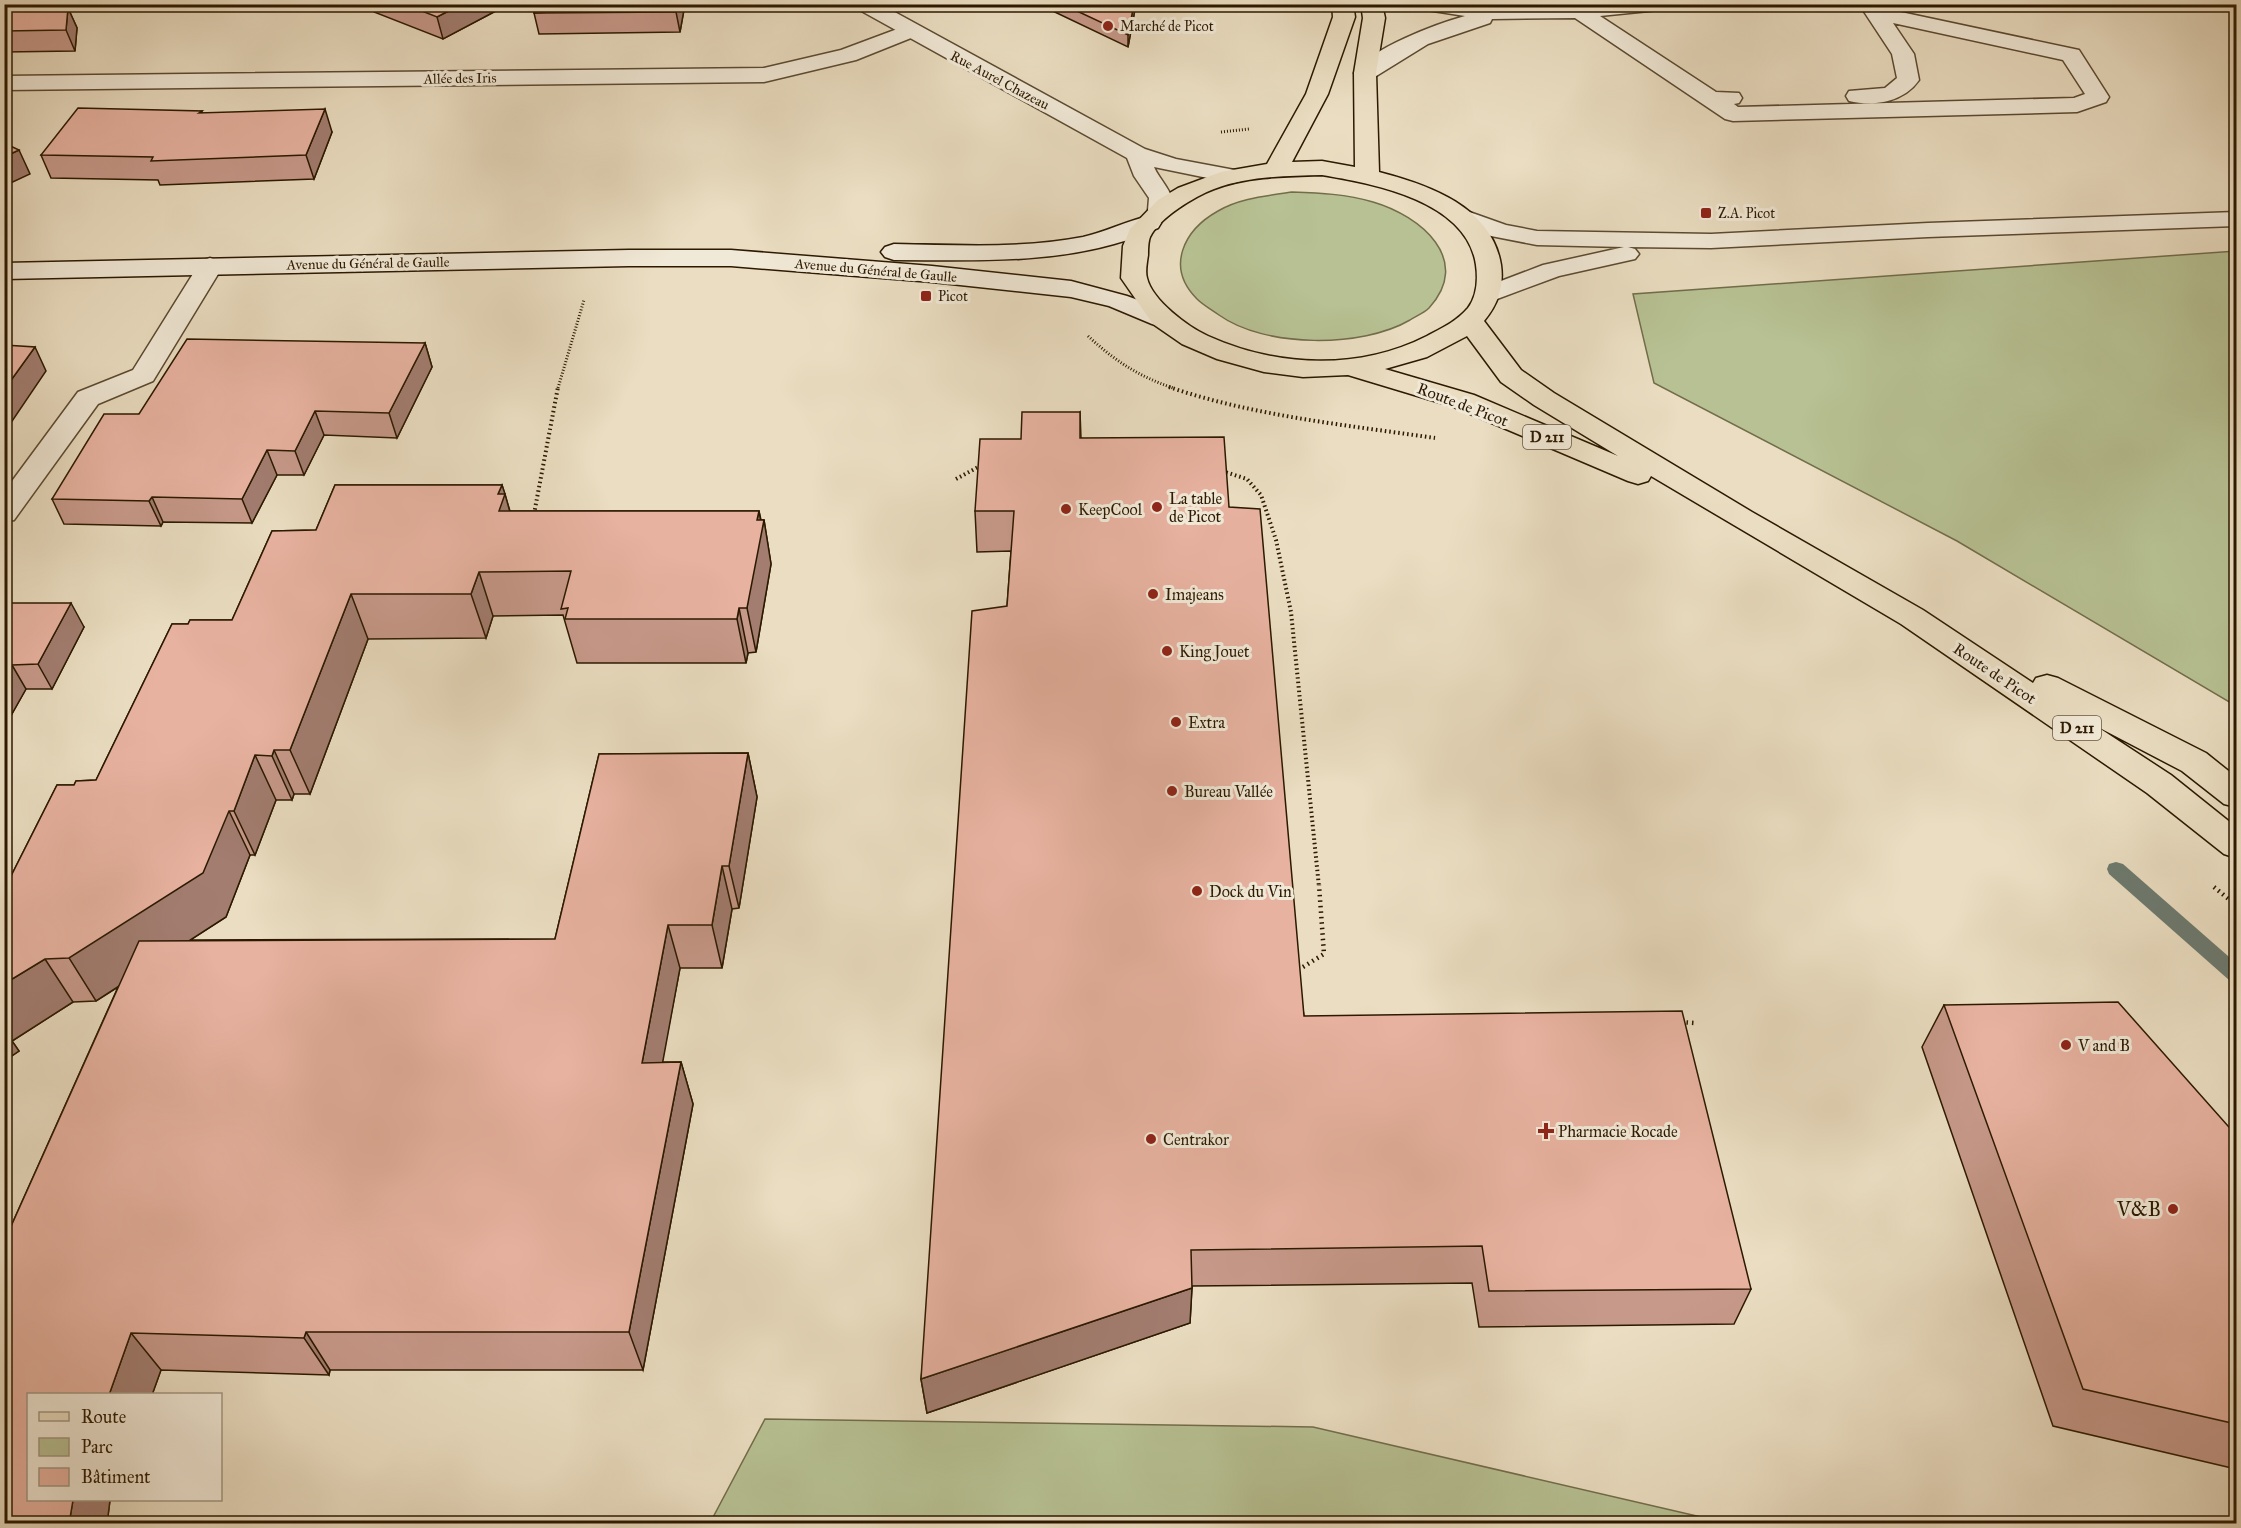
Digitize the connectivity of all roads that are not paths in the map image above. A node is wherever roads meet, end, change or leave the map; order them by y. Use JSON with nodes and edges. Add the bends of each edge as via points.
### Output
{"nodes":[{"id":1,"x":863,"y":4,"type":"edge"},
{"id":2,"x":1342,"y":4,"type":"edge"},
{"id":3,"x":1371,"y":4,"type":"edge"},
{"id":4,"x":1421,"y":4,"type":"edge"},
{"id":5,"x":1659,"y":4,"type":"edge"},
{"id":6,"x":1872,"y":9,"type":"edge"},
{"id":7,"x":1579,"y":11,"type":"junction"},
{"id":8,"x":1499,"y":14,"type":"junction"},
{"id":9,"x":908,"y":31,"type":"junction"},
{"id":10,"x":1365,"y":73,"type":"junction"},
{"id":11,"x":4,"y":83,"type":"edge"},
{"id":12,"x":1711,"y":99,"type":"junction"},
{"id":13,"x":1137,"y":154,"type":"junction"},
{"id":14,"x":1276,"y":169,"type":"junction"},
{"id":15,"x":1368,"y":175,"type":"junction"},
{"id":16,"x":1232,"y":176,"type":"junction"},
{"id":17,"x":1154,"y":216,"type":"junction"},
{"id":18,"x":1461,"y":216,"type":"junction"},
{"id":19,"x":2236,"y":219,"type":"edge"},
{"id":20,"x":1711,"y":241,"type":"junction"},
{"id":21,"x":731,"y":258,"type":"junction"},
{"id":22,"x":210,"y":266,"type":"junction"},
{"id":23,"x":4,"y":271,"type":"edge"},
{"id":24,"x":1489,"y":294,"type":"junction"},
{"id":25,"x":1161,"y":318,"type":"junction"},
{"id":26,"x":1471,"y":321,"type":"junction"},
{"id":27,"x":1347,"y":368,"type":"junction"},
{"id":28,"x":4,"y":513,"type":"edge"},
{"id":29,"x":1742,"y":519,"type":"junction"},
{"id":30,"x":1912,"y":617,"type":"junction"},
{"id":31,"x":2236,"y":795,"type":"edge"},
{"id":32,"x":2236,"y":845,"type":"edge"}],
"edges":[{"from":1,"to":9,"type":"street","name":"Rue Aurel Chazeau"},
{"from":2,"to":14,"type":"main road","via":[[1344,17],[1317,94]]},
{"from":3,"to":10,"type":"main road","via":[[1374,18]]},
{"from":4,"to":8,"type":"street"},
{"from":5,"to":7,"type":"street"},
{"from":6,"to":12,"type":"street","via":[[1903,54],[1908,80],[1891,94]]},
{"from":6,"to":12,"type":"street","via":[[2071,55],[2098,97],[2077,105],[1733,114]]},
{"from":7,"to":8,"type":"street"},
{"from":7,"to":12,"type":"street"},
{"from":8,"to":10,"type":"street","via":[[1422,37]]},
{"from":9,"to":11,"type":"street","name":"Allée des Iris","via":[[848,55],[764,75]]},
{"from":9,"to":13,"type":"street","name":"Rue Aurel Chazeau"},
{"from":10,"to":15,"type":"main road"},
{"from":13,"to":16,"type":"street","name":"Rue Aurel Chazeau"},
{"from":13,"to":17,"type":"street","via":[[1161,198]]},
{"from":14,"to":15,"type":"main road","via":[[1322,168]]},
{"from":14,"to":16,"type":"main road"},
{"from":15,"to":18,"type":"main road","via":[[1410,187]]},
{"from":16,"to":17,"type":"main road","via":[[1193,189]]},
{"from":17,"to":21,"type":"street","name":"Avenue du Général de Gaulle","via":[[1107,239],[1075,245],[1011,251],[795,251]]},
{"from":17,"to":25,"type":"main road","via":[[1138,236],[1134,278]]},
{"from":18,"to":20,"type":"street","via":[[1500,231],[1537,238]]},
{"from":18,"to":24,"type":"main road","via":[[1480,238],[1491,262]]},
{"from":19,"to":20,"type":"street"},
{"from":20,"to":24,"type":"street","via":[[1552,270]]},
{"from":21,"to":22,"type":"street","name":"Avenue du Général de Gaulle"},
{"from":21,"to":25,"type":"street","name":"Avenue du Général de Gaulle","via":[[1071,289]]},
{"from":22,"to":23,"type":"street","name":"Avenue du Général de Gaulle"},
{"from":22,"to":28,"type":"street","via":[[143,375],[88,398]]},
{"from":24,"to":26,"type":"main road"},
{"from":25,"to":27,"type":"main road","via":[[1221,353],[1268,364]]},
{"from":26,"to":27,"type":"main road","via":[[1432,346],[1390,362]]},
{"from":26,"to":29,"type":"main road","name":"Route de Picot","number":"D 211","via":[[1511,376]]},
{"from":27,"to":29,"type":"main road","name":"Route de Picot","number":"D 211","via":[[1464,401]]},
{"from":29,"to":30,"type":"main road","name":"Route de Picot","number":"D 211"},
{"from":30,"to":31,"type":"main road","via":[[2194,762]]},
{"from":30,"to":32,"type":"main road","name":"Route de Picot","number":"D 211","via":[[2159,784]]}]}
